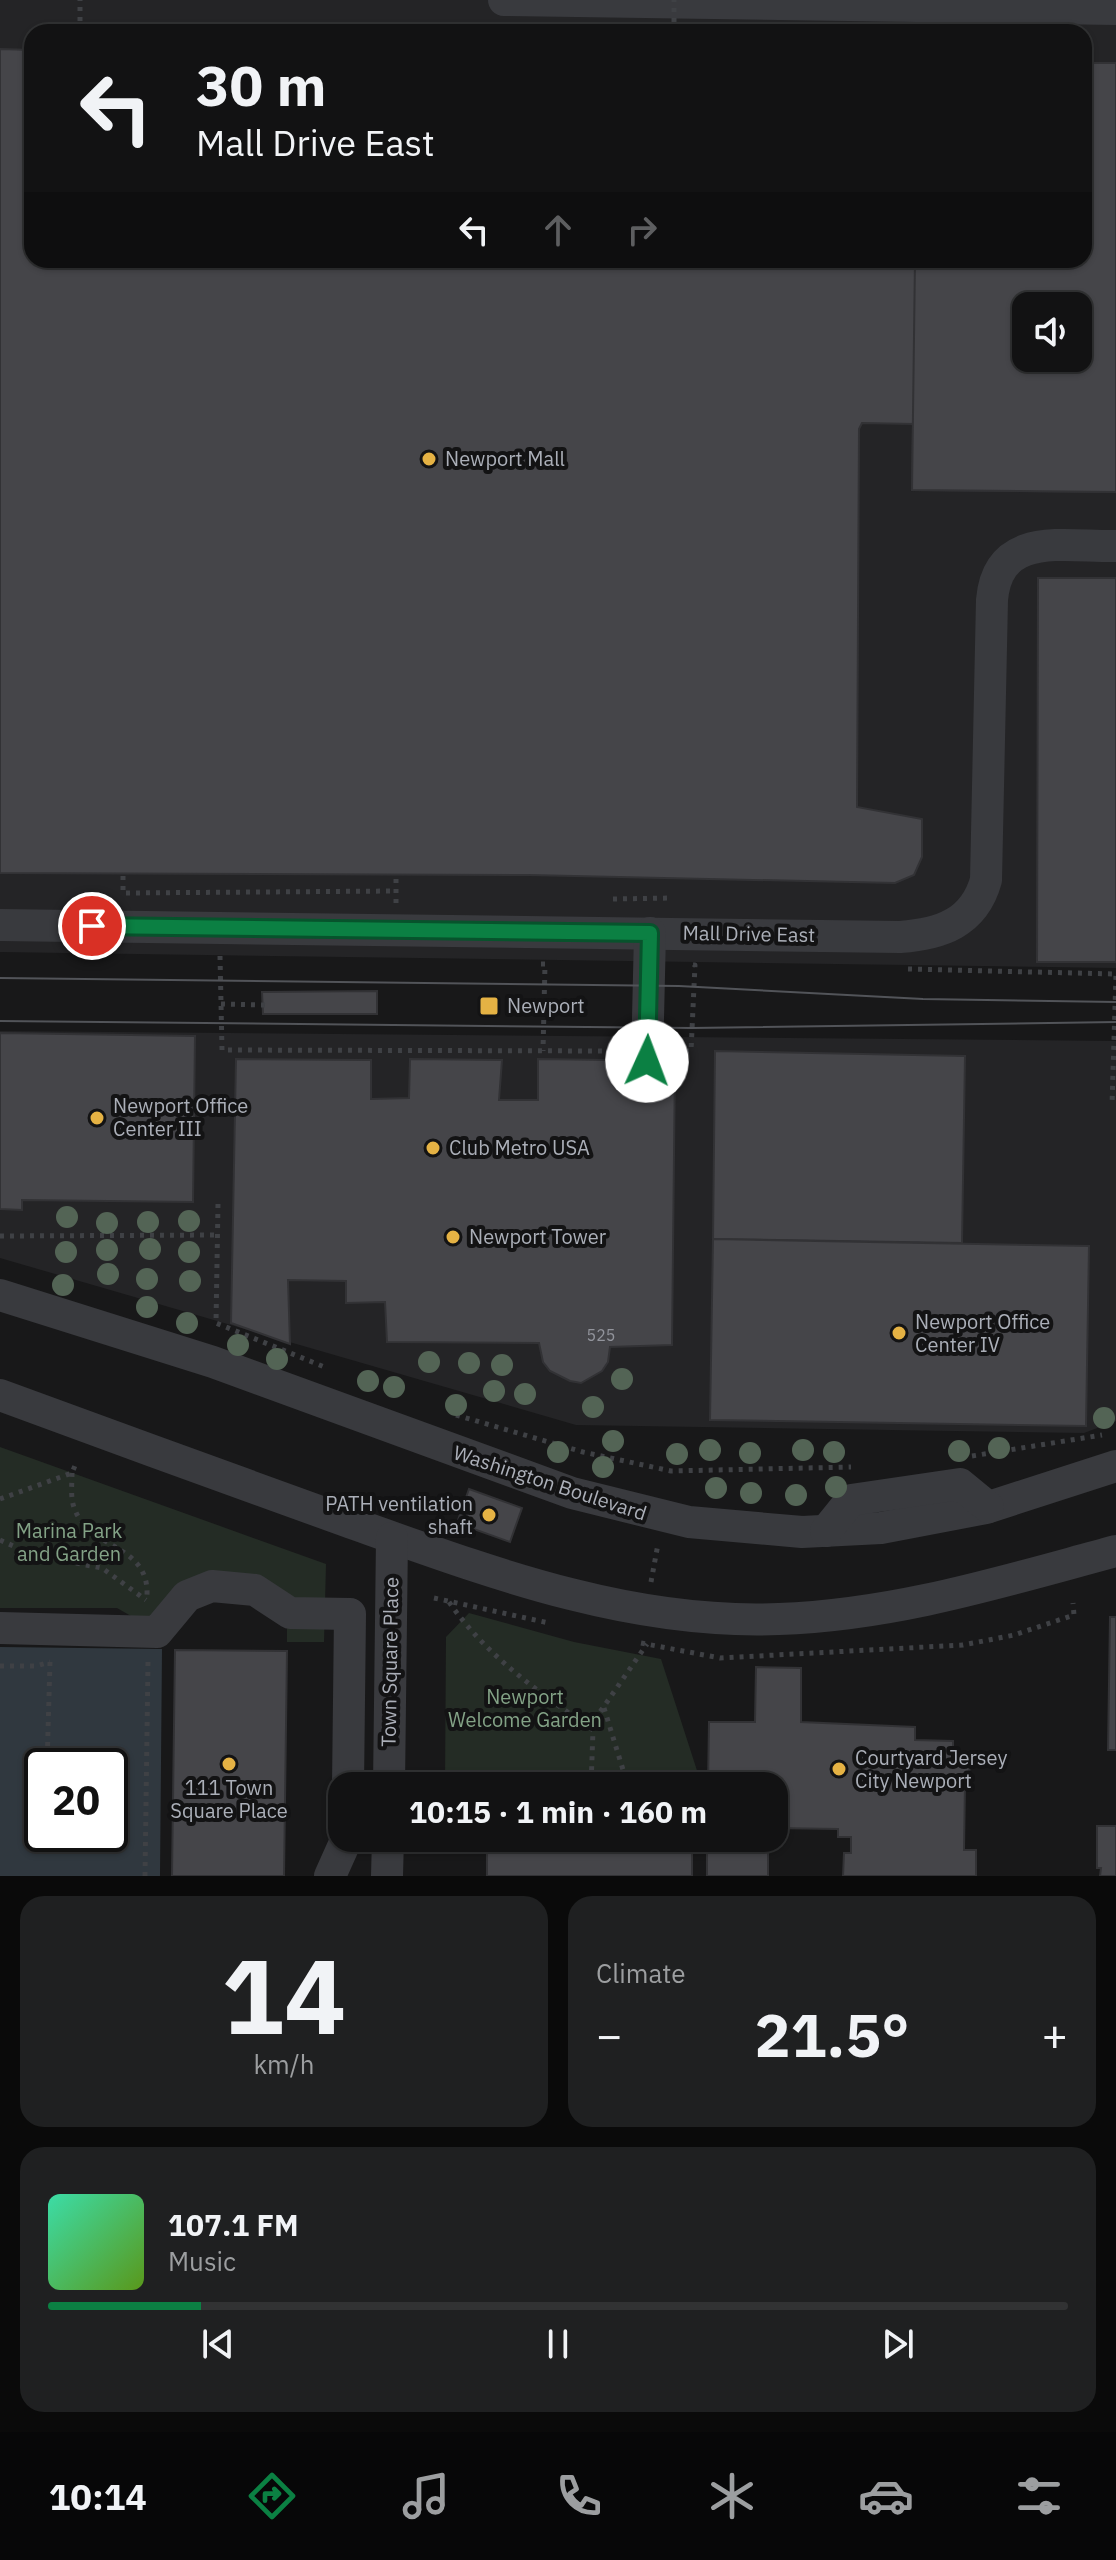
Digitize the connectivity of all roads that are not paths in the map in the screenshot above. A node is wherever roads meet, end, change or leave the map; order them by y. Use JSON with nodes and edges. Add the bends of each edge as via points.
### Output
{"nodes":[{"id":1,"x":504,"y":0,"type":"edge"},
{"id":2,"x":1116,"y":9,"type":"edge"},
{"id":3,"x":1116,"y":546,"type":"edge"},
{"id":4,"x":0,"y":925,"type":"edge"},
{"id":5,"x":650,"y":933,"type":"junction"},
{"id":6,"x":647,"y":1056,"type":"road end"},
{"id":7,"x":0,"y":1295,"type":"edge"},
{"id":8,"x":0,"y":1395,"type":"edge"},
{"id":9,"x":1116,"y":1466,"type":"edge"},
{"id":10,"x":392,"y":1538,"type":"junction"},
{"id":11,"x":1116,"y":1551,"type":"edge"},
{"id":12,"x":0,"y":1628,"type":"edge"},
{"id":13,"x":348,"y":1772,"type":"edge"},
{"id":14,"x":389,"y":1772,"type":"edge"},
{"id":15,"x":341,"y":1852,"type":"edge"},
{"id":16,"x":388,"y":1852,"type":"edge"},
{"id":17,"x":330,"y":1876,"type":"edge"},
{"id":18,"x":387,"y":1876,"type":"edge"}],
"edges":[{"from":1,"to":2,"type":"street"},
{"from":3,"to":5,"type":"street","name":"Mall Drive East","via":[[1030,548],[1016,552],[998,571],[992,600],[986,880],[974,908],[962,919],[934,933],[900,937]]},
{"from":4,"to":5,"type":"street","name":"Mall Drive East"},
{"from":5,"to":6,"type":"street"},
{"from":7,"to":9,"type":"street","name":"Washington Boulevard","via":[[213,1362],[596,1501],[713,1526],[826,1531],[908,1524],[988,1507]]},
{"from":8,"to":10,"type":"street"},
{"from":10,"to":11,"type":"street","via":[[613,1606],[752,1619],[914,1605]]},
{"from":10,"to":14,"type":"street","name":"Town Square Place"},
{"from":12,"to":13,"type":"street","via":[[157,1632],[187,1596],[212,1586],[255,1590],[290,1613],[350,1614]]},
{"from":15,"to":17,"type":"street"},
{"from":16,"to":18,"type":"street"}]}
